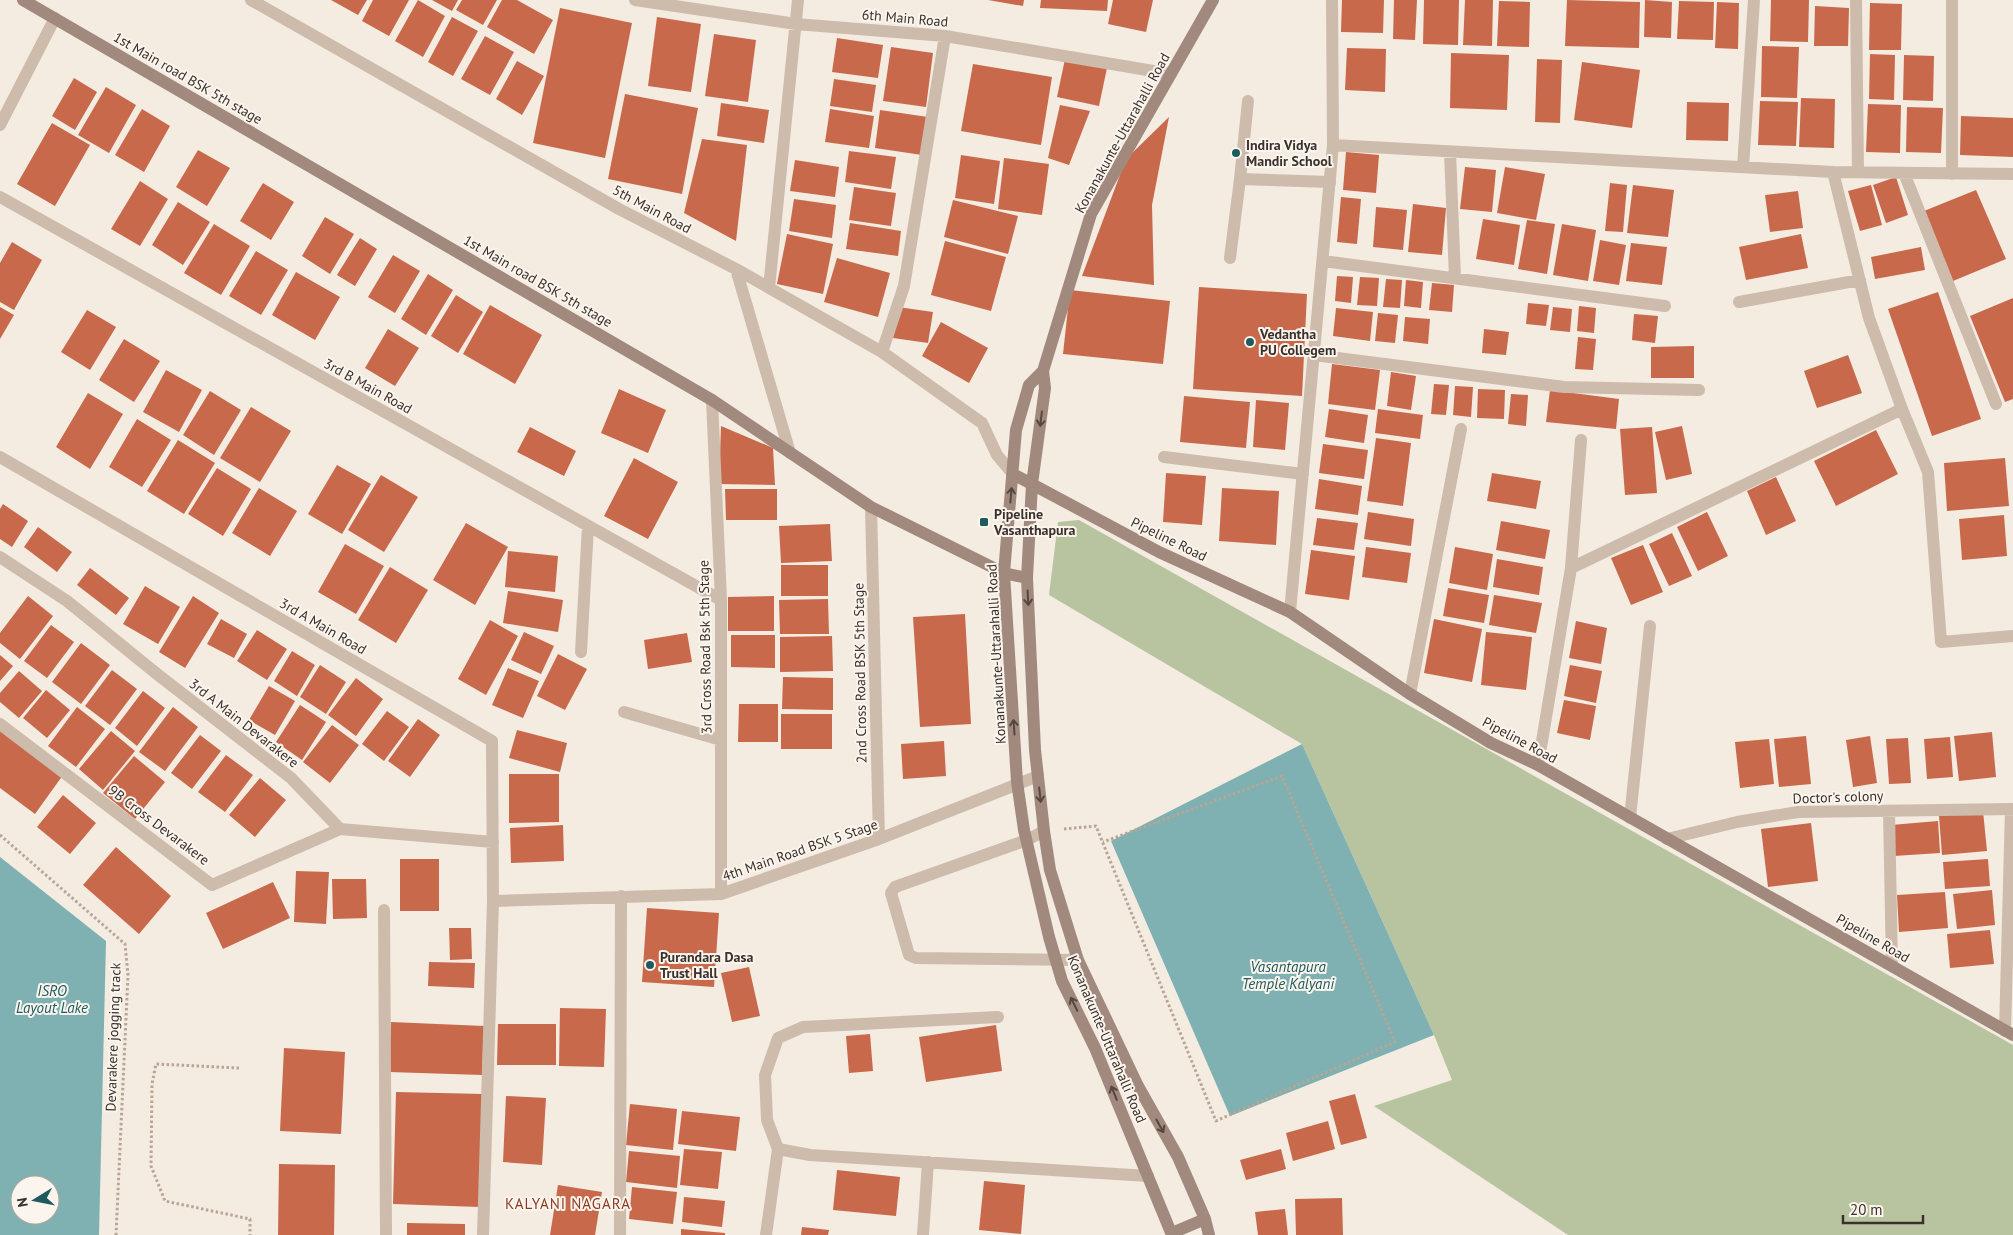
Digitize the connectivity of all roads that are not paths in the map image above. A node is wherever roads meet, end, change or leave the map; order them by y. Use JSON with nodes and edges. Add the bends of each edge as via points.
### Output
{"nodes":[{"id":1,"x":23,"y":0,"type":"edge"},
{"id":2,"x":251,"y":0,"type":"edge"},
{"id":3,"x":636,"y":0,"type":"edge"},
{"id":4,"x":798,"y":0,"type":"edge"},
{"id":5,"x":1213,"y":0,"type":"edge"},
{"id":6,"x":1332,"y":0,"type":"edge"},
{"id":7,"x":1754,"y":0,"type":"edge"},
{"id":8,"x":1856,"y":0,"type":"edge"},
{"id":9,"x":1952,"y":0,"type":"edge"},
{"id":10,"x":55,"y":18,"type":"junction"},
{"id":11,"x":796,"y":24,"type":"junction"},
{"id":12,"x":945,"y":36,"type":"junction"},
{"id":13,"x":1171,"y":74,"type":"junction"},
{"id":14,"x":1248,"y":101,"type":"dead end"},
{"id":15,"x":0,"y":125,"type":"edge"},
{"id":16,"x":1333,"y":145,"type":"junction"},
{"id":17,"x":1450,"y":152,"type":"junction"},
{"id":18,"x":1743,"y":167,"type":"junction"},
{"id":19,"x":1833,"y":172,"type":"junction"},
{"id":20,"x":1858,"y":172,"type":"junction"},
{"id":21,"x":1904,"y":173,"type":"junction"},
{"id":22,"x":1952,"y":174,"type":"junction"},
{"id":23,"x":2013,"y":174,"type":"edge"},
{"id":24,"x":1240,"y":179,"type":"junction"},
{"id":25,"x":1330,"y":182,"type":"junction"},
{"id":26,"x":0,"y":197,"type":"edge"},
{"id":27,"x":1230,"y":258,"type":"dead end"},
{"id":28,"x":1323,"y":261,"type":"junction"},
{"id":29,"x":736,"y":270,"type":"junction"},
{"id":30,"x":1455,"y":278,"type":"junction"},
{"id":31,"x":1860,"y":280,"type":"junction"},
{"id":32,"x":769,"y":288,"type":"junction"},
{"id":33,"x":1740,"y":302,"type":"dead end"},
{"id":34,"x":1665,"y":306,"type":"dead end"},
{"id":35,"x":882,"y":352,"type":"junction"},
{"id":36,"x":1314,"y":355,"type":"junction"},
{"id":37,"x":1043,"y":371,"type":"junction"},
{"id":38,"x":1699,"y":390,"type":"dead end"},
{"id":39,"x":712,"y":400,"type":"junction"},
{"id":40,"x":1996,"y":404,"type":"dead end"},
{"id":41,"x":1902,"y":409,"type":"junction"},
{"id":42,"x":1462,"y":429,"type":"dead end"},
{"id":43,"x":1581,"y":440,"type":"dead end"},
{"id":44,"x":790,"y":452,"type":"junction"},
{"id":45,"x":0,"y":457,"type":"edge"},
{"id":46,"x":1164,"y":457,"type":"dead end"},
{"id":47,"x":1013,"y":474,"type":"junction"},
{"id":48,"x":1303,"y":474,"type":"junction"},
{"id":49,"x":1032,"y":484,"type":"junction"},
{"id":50,"x":871,"y":508,"type":"junction"},
{"id":51,"x":588,"y":526,"type":"junction"},
{"id":52,"x":0,"y":557,"type":"edge"},
{"id":53,"x":1572,"y":568,"type":"junction"},
{"id":54,"x":1004,"y":573,"type":"junction"},
{"id":55,"x":1028,"y":578,"type":"junction"},
{"id":56,"x":721,"y":600,"type":"junction"},
{"id":57,"x":1290,"y":612,"type":"junction"},
{"id":58,"x":1650,"y":626,"type":"dead end"},
{"id":59,"x":2013,"y":636,"type":"edge"},
{"id":60,"x":581,"y":652,"type":"dead end"},
{"id":61,"x":1410,"y":694,"type":"junction"},
{"id":62,"x":624,"y":712,"type":"dead end"},
{"id":63,"x":0,"y":724,"type":"edge"},
{"id":64,"x":721,"y":740,"type":"junction"},
{"id":65,"x":1538,"y":765,"type":"junction"},
{"id":66,"x":1038,"y":776,"type":"junction"},
{"id":67,"x":1017,"y":782,"type":"junction"},
{"id":68,"x":2012,"y":809,"type":"edge"},
{"id":69,"x":1889,"y":811,"type":"junction"},
{"id":70,"x":1630,"y":818,"type":"junction"},
{"id":71,"x":340,"y":829,"type":"junction"},
{"id":72,"x":1044,"y":831,"type":"junction"},
{"id":73,"x":879,"y":839,"type":"junction"},
{"id":74,"x":1667,"y":839,"type":"junction"},
{"id":75,"x":1026,"y":840,"type":"junction"},
{"id":76,"x":493,"y":842,"type":"junction"},
{"id":77,"x":721,"y":894,"type":"junction"},
{"id":78,"x":621,"y":896,"type":"junction"},
{"id":79,"x":493,"y":902,"type":"junction"},
{"id":80,"x":384,"y":910,"type":"dead end"},
{"id":81,"x":1056,"y":960,"type":"junction"},
{"id":82,"x":1078,"y":960,"type":"junction"},
{"id":83,"x":1892,"y":966,"type":"junction"},
{"id":84,"x":998,"y":1017,"type":"dead end"},
{"id":85,"x":2009,"y":1033,"type":"edge"},
{"id":86,"x":778,"y":1149,"type":"junction"},
{"id":87,"x":928,"y":1162,"type":"junction"},
{"id":88,"x":1148,"y":1176,"type":"junction"},
{"id":89,"x":1205,"y":1219,"type":"junction"},
{"id":90,"x":1172,"y":1234,"type":"edge"},
{"id":91,"x":386,"y":1235,"type":"edge"},
{"id":92,"x":483,"y":1235,"type":"edge"},
{"id":93,"x":620,"y":1235,"type":"edge"},
{"id":94,"x":766,"y":1235,"type":"edge"},
{"id":95,"x":923,"y":1235,"type":"edge"},
{"id":96,"x":1209,"y":1235,"type":"edge"}],
"edges":[{"from":1,"to":10,"type":"street","name":"1st Main road BSK 5th stage"},
{"from":2,"to":29,"type":"street","name":"5th Main Road","via":[[619,209]]},
{"from":3,"to":11,"type":"street","name":"6th Main Road"},
{"from":4,"to":11,"type":"street"},
{"from":5,"to":13,"type":"street","name":"Konanakunte-Uttarahalli Road"},
{"from":6,"to":16,"type":"street"},
{"from":7,"to":18,"type":"street"},
{"from":8,"to":20,"type":"street"},
{"from":9,"to":22,"type":"street"},
{"from":10,"to":15,"type":"street"},
{"from":10,"to":39,"type":"street","name":"1st Main road BSK 5th stage"},
{"from":11,"to":12,"type":"street","name":"6th Main Road"},
{"from":11,"to":32,"type":"street"},
{"from":12,"to":13,"type":"street","name":"6th Main Road"},
{"from":12,"to":35,"type":"street","via":[[904,286]]},
{"from":13,"to":37,"type":"street","name":"Konanakunte-Uttarahalli Road","via":[[1091,214]]},
{"from":14,"to":24,"type":"street"},
{"from":16,"to":17,"type":"street"},
{"from":16,"to":25,"type":"street"},
{"from":17,"to":18,"type":"street"},
{"from":17,"to":30,"type":"street"},
{"from":18,"to":19,"type":"street"},
{"from":19,"to":20,"type":"street"},
{"from":19,"to":31,"type":"street"},
{"from":20,"to":21,"type":"street"},
{"from":21,"to":22,"type":"street"},
{"from":21,"to":40,"type":"street"},
{"from":22,"to":23,"type":"street"},
{"from":24,"to":25,"type":"street"},
{"from":24,"to":27,"type":"street"},
{"from":25,"to":28,"type":"street"},
{"from":26,"to":51,"type":"street","name":"3rd B Main Road"},
{"from":28,"to":30,"type":"street"},
{"from":28,"to":36,"type":"street"},
{"from":29,"to":32,"type":"street","name":"5th Main Road"},
{"from":29,"to":44,"type":"street"},
{"from":30,"to":34,"type":"street"},
{"from":31,"to":33,"type":"street"},
{"from":31,"to":41,"type":"street","via":[[1869,318]]},
{"from":32,"to":35,"type":"street","name":"5th Main Road"},
{"from":35,"to":47,"type":"street","name":"5th Main Road","via":[[982,423],[997,455]]},
{"from":36,"to":38,"type":"street","via":[[1564,387]]},
{"from":36,"to":48,"type":"street"},
{"from":37,"to":47,"type":"street","name":"Konanakunte-Uttarahalli Road","via":[[1029,386],[1016,430]]},
{"from":37,"to":49,"type":"street","one_way":true,"via":[[1045,388]]},
{"from":39,"to":44,"type":"street","name":"1st Main road BSK 5th stage"},
{"from":39,"to":56,"type":"street","name":"3rd Cross Road Bsk 5th Stage"},
{"from":41,"to":53,"type":"street"},
{"from":41,"to":59,"type":"street","via":[[1928,472],[1941,642]]},
{"from":42,"to":61,"type":"street"},
{"from":43,"to":53,"type":"street"},
{"from":44,"to":50,"type":"street","name":"1st Main road BSK 5th stage"},
{"from":45,"to":76,"type":"street","name":"3rd A Main Road","via":[[492,741]]},
{"from":46,"to":48,"type":"street"},
{"from":47,"to":49,"type":"street","name":"Pipeline Road"},
{"from":54,"to":47,"type":"street","name":"Konanakunte-Uttarahalli Road","one_way":true},
{"from":48,"to":57,"type":"street"},
{"from":49,"to":55,"type":"street"},
{"from":49,"to":57,"type":"street","name":"Pipeline Road","via":[[1159,552]]},
{"from":50,"to":54,"type":"street","name":"1st Main road BSK 5th stage"},
{"from":50,"to":73,"type":"street","name":"2nd Cross Road BSK 5th Stage"},
{"from":51,"to":56,"type":"street","name":"3rd B Main Road"},
{"from":51,"to":60,"type":"street"},
{"from":52,"to":71,"type":"street","name":"3rd A Main Devarakere","via":[[67,601],[291,778]]},
{"from":53,"to":65,"type":"street"},
{"from":54,"to":55,"type":"street","name":"1st Main road BSK 5th stage"},
{"from":67,"to":54,"type":"street","name":"Konanakunte-Uttarahalli Road","one_way":true},
{"from":55,"to":66,"type":"street","one_way":true},
{"from":56,"to":64,"type":"street","name":"3rd Cross Road Bsk 5th Stage"},
{"from":57,"to":61,"type":"street","name":"Pipeline Road"},
{"from":58,"to":70,"type":"street"},
{"from":61,"to":65,"type":"street","name":"Pipeline Road","via":[[1491,743]]},
{"from":62,"to":64,"type":"street"},
{"from":63,"to":71,"type":"street","name":"9B Cross Devarakere","via":[[212,884]]},
{"from":64,"to":77,"type":"street","name":"3rd Cross Road Bsk 5th Stage"},
{"from":65,"to":70,"type":"street","name":"Pipeline Road"},
{"from":66,"to":67,"type":"street","name":"4th Main Road BSK 5 Stage"},
{"from":66,"to":72,"type":"street","one_way":true},
{"from":67,"to":73,"type":"street","name":"4th Main Road BSK 5 Stage"},
{"from":67,"to":75,"type":"street","name":"Konanakunte-Uttarahalli Road"},
{"from":68,"to":69,"type":"street","name":"Doctor's colony"},
{"from":68,"to":85,"type":"street"},
{"from":69,"to":74,"type":"street","name":"Doctor's colony","via":[[1798,812],[1737,822]]},
{"from":69,"to":83,"type":"street"},
{"from":70,"to":74,"type":"street","name":"Pipeline Road"},
{"from":71,"to":76,"type":"street"},
{"from":72,"to":75,"type":"street"},
{"from":72,"to":82,"type":"street","via":[[1050,870]]},
{"from":73,"to":77,"type":"street","name":"4th Main Road BSK 5 Stage"},
{"from":74,"to":83,"type":"street","name":"Pipeline Road"},
{"from":75,"to":81,"type":"street","name":"Konanakunte-Uttarahalli Road"},
{"from":75,"to":81,"type":"street","via":[[895,887],[891,893],[909,955],[916,958]]},
{"from":76,"to":79,"type":"street","name":"3rd A Main Road"},
{"from":77,"to":78,"type":"street","name":"4th Main Road BSK 5 Stage"},
{"from":78,"to":79,"type":"street","name":"4th Main Road BSK 5 Stage"},
{"from":78,"to":93,"type":"street"},
{"from":79,"to":92,"type":"street","name":"3rd A Main Road"},
{"from":80,"to":91,"type":"street"},
{"from":81,"to":82,"type":"street"},
{"from":88,"to":81,"type":"street","name":"Konanakunte-Uttarahalli Road","one_way":true,"via":[[1095,1048],[1062,981]]},
{"from":82,"to":89,"type":"street","one_way":true,"via":[[1138,1086],[1178,1158]]},
{"from":83,"to":85,"type":"street","name":"Pipeline Road"},
{"from":84,"to":86,"type":"street","via":[[803,1027],[778,1038],[765,1075],[767,1120]]},
{"from":86,"to":87,"type":"street","via":[[810,1155]]},
{"from":86,"to":94,"type":"street"},
{"from":87,"to":88,"type":"street"},
{"from":87,"to":95,"type":"street"},
{"from":88,"to":90,"type":"street","name":"Konanakunte-Uttarahalli Road"},
{"from":89,"to":90,"type":"street"},
{"from":89,"to":96,"type":"street"}]}
